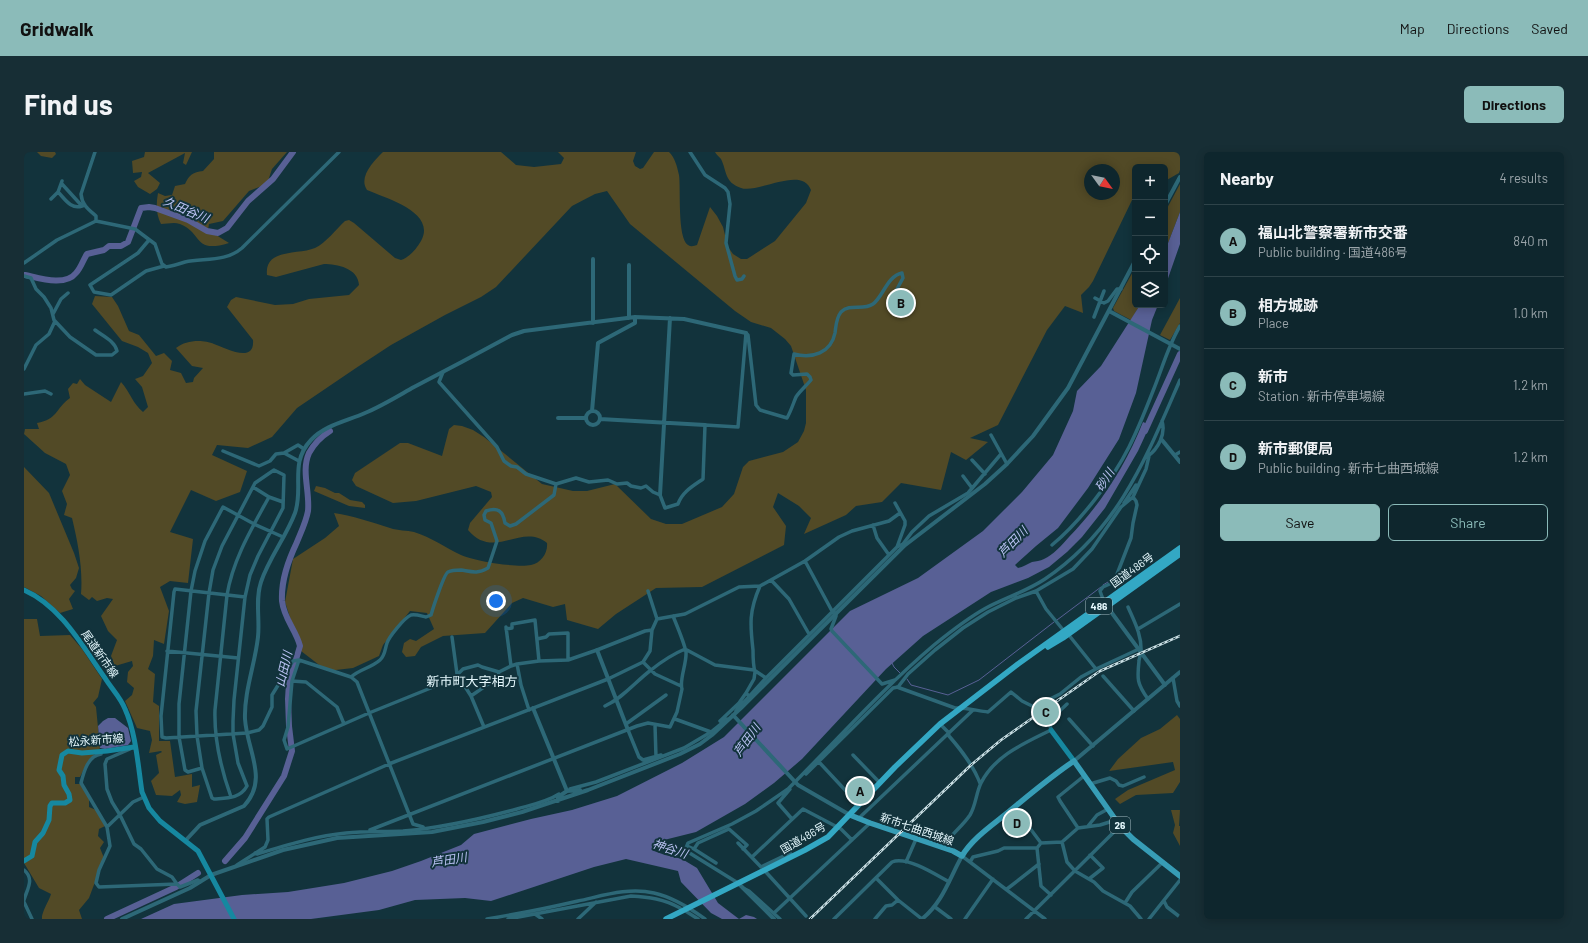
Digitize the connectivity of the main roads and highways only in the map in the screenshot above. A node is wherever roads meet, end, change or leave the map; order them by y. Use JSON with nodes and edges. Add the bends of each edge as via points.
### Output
{"nodes":[{"id":1,"x":1180,"y":548,"type":"edge"},
{"id":2,"x":1180,"y":554,"type":"edge"},
{"id":3,"x":24,"y":590,"type":"edge"},
{"id":4,"x":1106,"y":604,"type":"junction"},
{"id":5,"x":1051,"y":730,"type":"road end"},
{"id":6,"x":134,"y":747,"type":"junction"},
{"id":7,"x":1074,"y":761,"type":"junction"},
{"id":8,"x":850,"y":814,"type":"junction"},
{"id":9,"x":24,"y":861,"type":"edge"},
{"id":10,"x":1180,"y":876,"type":"edge"},
{"id":11,"x":234,"y":919,"type":"edge"},
{"id":12,"x":666,"y":919,"type":"edge"}],
"edges":[{"from":1,"to":4,"type":"highway","name":"国道486号","number":"486"},
{"from":2,"to":4,"type":"highway","name":"国道486号","number":"486"},
{"from":3,"to":6,"type":"main road","name":"尾道新市線","via":[[36,595],[53,610],[80,641],[125,708]]},
{"from":4,"to":8,"type":"highway","name":"国道486号","number":"486","via":[[1018,664],[940,724]]},
{"from":5,"to":7,"type":"main road"},
{"from":6,"to":9,"type":"main road","name":"松永新市線","via":[[82,753],[68,751],[62,755],[59,770],[70,800],[50,806],[46,828],[35,842],[32,856]]},
{"from":6,"to":11,"type":"main road","name":"松永新市線","via":[[144,797],[149,808],[160,821],[198,851]]},
{"from":7,"to":8,"type":"main road","name":"新市七曲西城線","via":[[1014,807],[971,844],[962,856]]},
{"from":7,"to":10,"type":"main road","number":"26","via":[[1120,826]]},
{"from":8,"to":12,"type":"highway","name":"国道486号","number":"486","via":[[823,840],[739,885]]}]}
